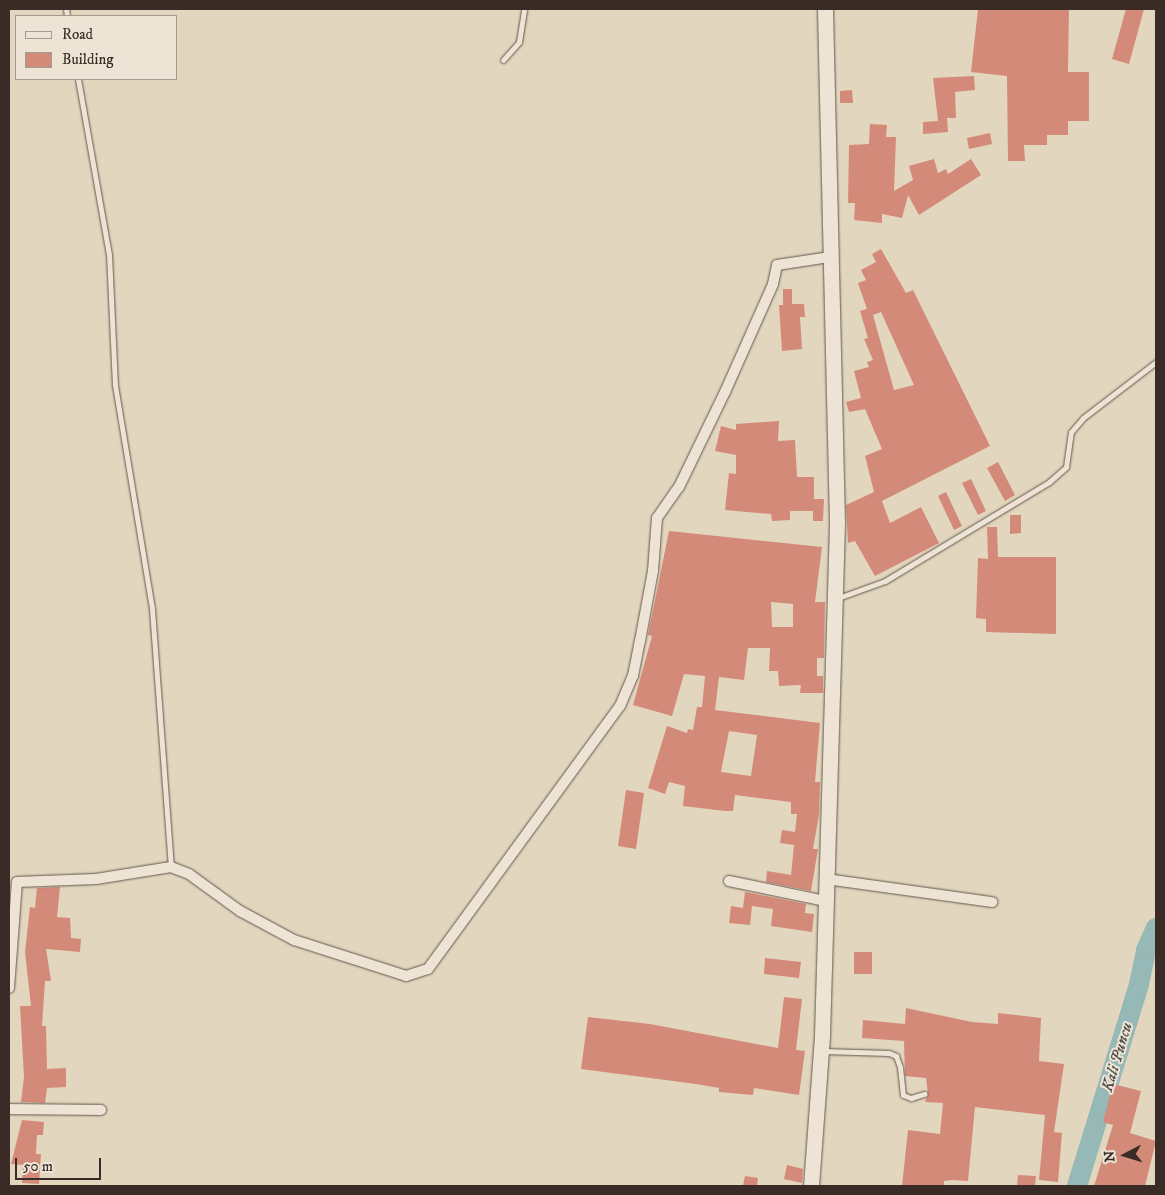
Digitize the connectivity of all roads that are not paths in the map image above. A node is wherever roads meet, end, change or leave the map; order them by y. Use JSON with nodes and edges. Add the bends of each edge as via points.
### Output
{"nodes":[{"id":1,"x":524,"y":9,"type":"edge"},
{"id":2,"x":825,"y":9,"type":"edge"},
{"id":3,"x":503,"y":60,"type":"dead end"},
{"id":4,"x":78,"y":80,"type":"edge"},
{"id":5,"x":830,"y":257,"type":"junction"},
{"id":6,"x":1156,"y":362,"type":"edge"},
{"id":7,"x":833,"y":600,"type":"junction"},
{"id":8,"x":171,"y":867,"type":"junction"},
{"id":9,"x":826,"y":878,"type":"junction"},
{"id":10,"x":729,"y":881,"type":"dead end"},
{"id":11,"x":826,"y":901,"type":"junction"},
{"id":12,"x":992,"y":902,"type":"dead end"},
{"id":13,"x":9,"y":988,"type":"edge"},
{"id":14,"x":821,"y":1050,"type":"junction"},
{"id":15,"x":924,"y":1094,"type":"dead end"},
{"id":16,"x":9,"y":1109,"type":"edge"},
{"id":17,"x":101,"y":1110,"type":"dead end"},
{"id":18,"x":811,"y":1186,"type":"edge"}],
"edges":[{"from":1,"to":3,"type":"lane","via":[[519,42]]},
{"from":2,"to":5,"type":"main road"},
{"from":4,"to":8,"type":"lane","via":[[109,254],[115,385],[152,608]]},
{"from":5,"to":7,"type":"main road","via":[[836,523]]},
{"from":5,"to":8,"type":"street","via":[[777,265],[762,310],[688,471],[656,518],[655,555],[640,641],[633,676],[620,706],[428,969],[406,976],[294,940],[240,911],[189,874]]},
{"from":6,"to":7,"type":"lane","via":[[1083,418],[1071,432],[1066,466],[1048,482],[885,581]]},
{"from":7,"to":9,"type":"main road"},
{"from":8,"to":13,"type":"street","via":[[96,878],[17,882]]},
{"from":9,"to":11,"type":"main road"},
{"from":9,"to":12,"type":"street"},
{"from":10,"to":11,"type":"street"},
{"from":11,"to":14,"type":"main road"},
{"from":14,"to":15,"type":"lane","via":[[889,1053],[896,1056],[900,1067],[903,1095],[911,1098]]},
{"from":14,"to":18,"type":"main road"},
{"from":16,"to":17,"type":"street"}]}
